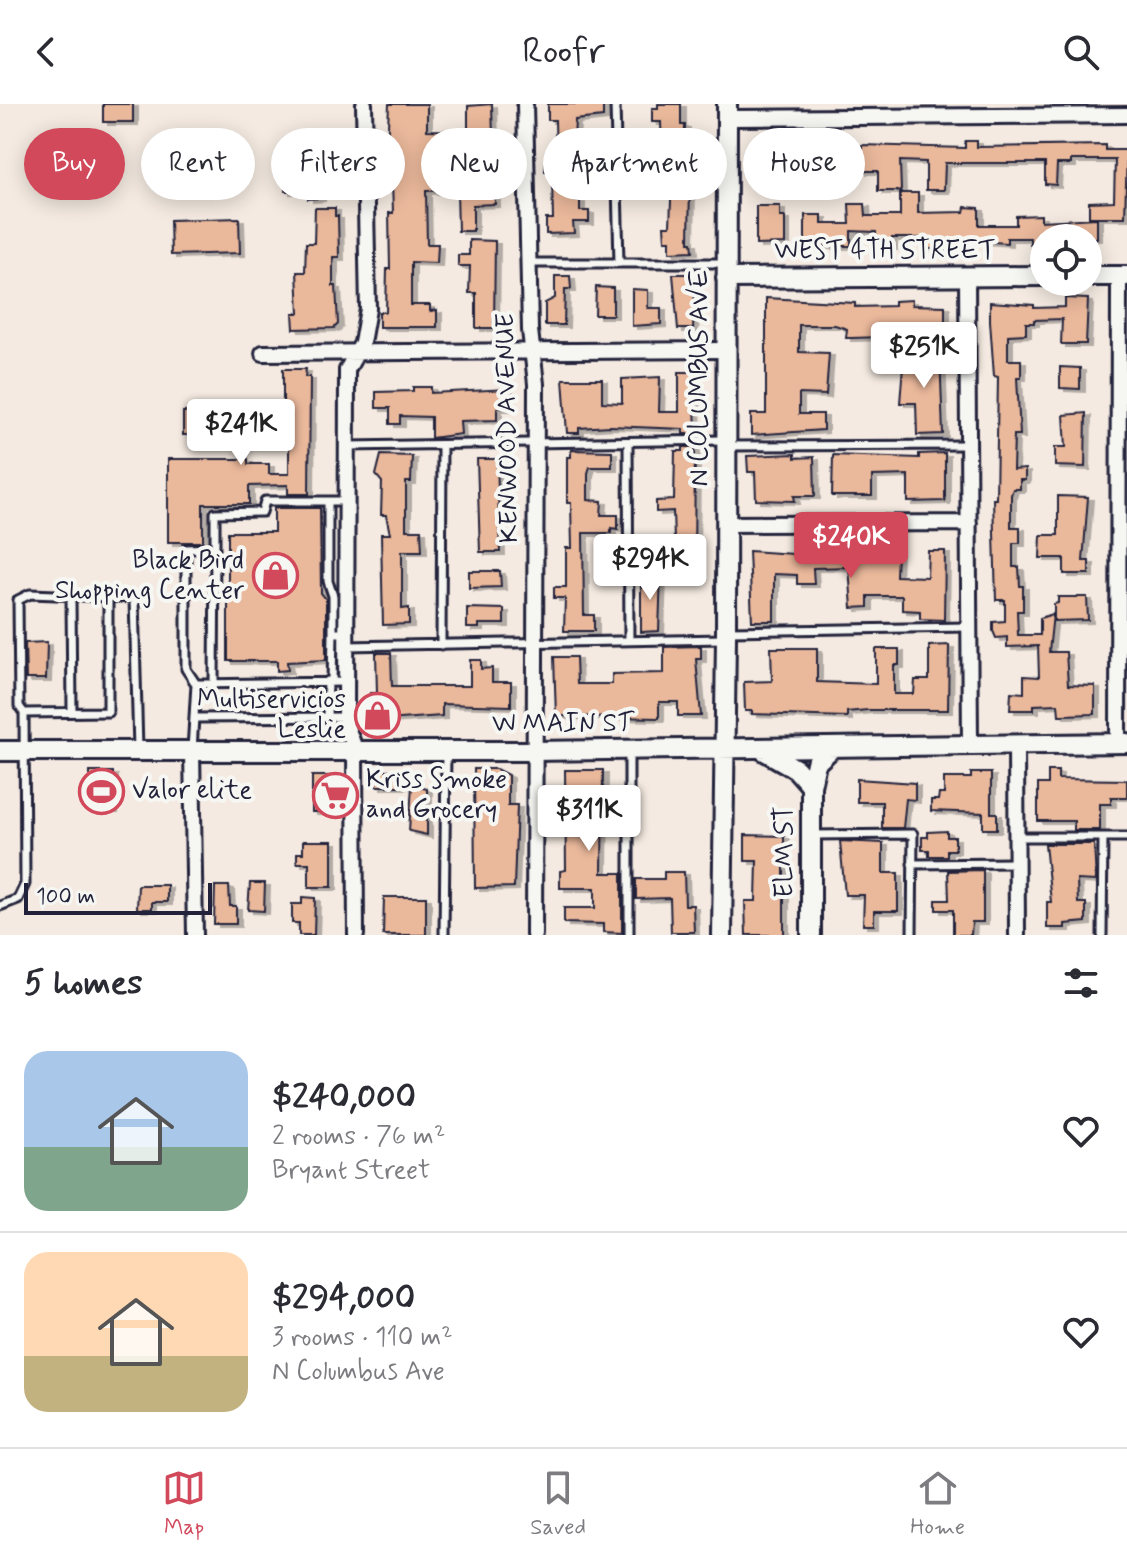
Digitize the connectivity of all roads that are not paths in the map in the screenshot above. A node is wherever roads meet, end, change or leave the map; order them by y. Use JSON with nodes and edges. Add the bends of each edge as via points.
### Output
{"nodes":[{"id":1,"x":364,"y":104,"type":"edge"},
{"id":2,"x":525,"y":104,"type":"edge"},
{"id":3,"x":615,"y":104,"type":"edge"},
{"id":4,"x":727,"y":111,"type":"edge"},
{"id":5,"x":1127,"y":115,"type":"edge"},
{"id":6,"x":528,"y":263,"type":"junction"},
{"id":7,"x":619,"y":263,"type":"junction"},
{"id":8,"x":726,"y":271,"type":"junction"},
{"id":9,"x":967,"y":276,"type":"junction"},
{"id":10,"x":1030,"y":276,"type":"edge"},
{"id":11,"x":1102,"y":276,"type":"edge"},
{"id":12,"x":1123,"y":276,"type":"edge"},
{"id":13,"x":726,"y":350,"type":"junction"},
{"id":14,"x":533,"y":352,"type":"junction"},
{"id":15,"x":263,"y":353,"type":"dead end"},
{"id":16,"x":354,"y":353,"type":"junction"},
{"id":17,"x":628,"y":442,"type":"junction"},
{"id":18,"x":535,"y":443,"type":"junction"},
{"id":19,"x":726,"y":443,"type":"junction"},
{"id":20,"x":442,"y":445,"type":"junction"},
{"id":21,"x":968,"y":445,"type":"junction"},
{"id":22,"x":347,"y":446,"type":"junction"},
{"id":23,"x":328,"y":501,"type":"junction"},
{"id":24,"x":346,"y":508,"type":"junction"},
{"id":25,"x":329,"y":514,"type":"junction"},
{"id":26,"x":969,"y":523,"type":"junction"},
{"id":27,"x":725,"y":524,"type":"junction"},
{"id":28,"x":329,"y":533,"type":"junction"},
{"id":29,"x":346,"y":533,"type":"junction"},
{"id":30,"x":215,"y":548,"type":"junction"},
{"id":31,"x":329,"y":555,"type":"junction"},
{"id":32,"x":346,"y":555,"type":"junction"},
{"id":33,"x":71,"y":598,"type":"junction"},
{"id":34,"x":108,"y":598,"type":"junction"},
{"id":35,"x":970,"y":627,"type":"junction"},
{"id":36,"x":726,"y":635,"type":"junction"},
{"id":37,"x":342,"y":638,"type":"junction"},
{"id":38,"x":1124,"y":640,"type":"edge"},
{"id":39,"x":629,"y":641,"type":"junction"},
{"id":40,"x":533,"y":643,"type":"junction"},
{"id":41,"x":441,"y":645,"type":"junction"},
{"id":42,"x":335,"y":682,"type":"junction"},
{"id":43,"x":214,"y":683,"type":"junction"},
{"id":44,"x":196,"y":684,"type":"junction"},
{"id":45,"x":72,"y":712,"type":"junction"},
{"id":46,"x":24,"y":713,"type":"junction"},
{"id":47,"x":327,"y":717,"type":"junction"},
{"id":48,"x":346,"y":717,"type":"junction"},
{"id":49,"x":196,"y":718,"type":"junction"},
{"id":50,"x":1122,"y":743,"type":"edge"},
{"id":51,"x":970,"y":744,"type":"junction"},
{"id":52,"x":1016,"y":744,"type":"junction"},
{"id":53,"x":833,"y":747,"type":"junction"},
{"id":54,"x":760,"y":748,"type":"junction"},
{"id":55,"x":355,"y":749,"type":"junction"},
{"id":56,"x":725,"y":749,"type":"junction"},
{"id":57,"x":138,"y":750,"type":"junction"},
{"id":58,"x":192,"y":750,"type":"junction"},
{"id":59,"x":446,"y":750,"type":"junction"},
{"id":60,"x":629,"y":750,"type":"junction"},
{"id":61,"x":0,"y":751,"type":"edge"},
{"id":62,"x":24,"y":751,"type":"junction"},
{"id":63,"x":532,"y":751,"type":"junction"},
{"id":64,"x":811,"y":786,"type":"junction"},
{"id":65,"x":811,"y":835,"type":"junction"},
{"id":66,"x":1015,"y":837,"type":"junction"},
{"id":67,"x":1103,"y":837,"type":"junction"},
{"id":68,"x":1127,"y":837,"type":"edge"},
{"id":69,"x":1016,"y":863,"type":"junction"},
{"id":70,"x":912,"y":864,"type":"junction"},
{"id":71,"x":0,"y":906,"type":"edge"},
{"id":72,"x":195,"y":935,"type":"edge"},
{"id":73,"x":356,"y":935,"type":"edge"},
{"id":74,"x":444,"y":935,"type":"edge"},
{"id":75,"x":534,"y":935,"type":"edge"},
{"id":76,"x":629,"y":935,"type":"edge"},
{"id":77,"x":722,"y":935,"type":"edge"},
{"id":78,"x":811,"y":935,"type":"edge"},
{"id":79,"x":912,"y":935,"type":"edge"},
{"id":80,"x":1017,"y":935,"type":"edge"},
{"id":81,"x":1102,"y":935,"type":"edge"}],
"edges":[{"from":1,"to":16,"type":"street","via":[[368,309],[362,343]]},
{"from":2,"to":6,"type":"street","name":"KENWOOD AVENUE"},
{"from":3,"to":7,"type":"lane"},
{"from":4,"to":5,"type":"street"},
{"from":4,"to":8,"type":"main road","name":"N COLUMBUS AVE"},
{"from":6,"to":7,"type":"lane"},
{"from":6,"to":14,"type":"street","name":"KENWOOD AVENUE"},
{"from":7,"to":8,"type":"lane"},
{"from":8,"to":9,"type":"main road","name":"WEST 4TH STREET"},
{"from":8,"to":13,"type":"main road","name":"N COLUMBUS AVE"},
{"from":9,"to":10,"type":"main road","name":"WEST 4TH STREET"},
{"from":9,"to":21,"type":"street"},
{"from":11,"to":12,"type":"main road"},
{"from":12,"to":38,"type":"street"},
{"from":13,"to":14,"type":"street"},
{"from":13,"to":19,"type":"main road","name":"N COLUMBUS AVE"},
{"from":14,"to":16,"type":"street"},
{"from":14,"to":18,"type":"street","name":"KENWOOD AVENUE"},
{"from":15,"to":16,"type":"street"},
{"from":16,"to":22,"type":"street","via":[[347,370]]},
{"from":17,"to":18,"type":"lane"},
{"from":17,"to":19,"type":"lane"},
{"from":17,"to":39,"type":"lane"},
{"from":18,"to":20,"type":"lane"},
{"from":18,"to":40,"type":"street","name":"KENWOOD AVENUE"},
{"from":19,"to":21,"type":"lane"},
{"from":19,"to":27,"type":"main road","name":"N COLUMBUS AVE"},
{"from":20,"to":22,"type":"lane"},
{"from":20,"to":41,"type":"lane"},
{"from":21,"to":26,"type":"street"},
{"from":22,"to":24,"type":"street"},
{"from":23,"to":24,"type":"lane"},
{"from":23,"to":25,"type":"lane"},
{"from":23,"to":30,"type":"lane","via":[[265,501],[262,512],[215,513]]},
{"from":24,"to":25,"type":"lane"},
{"from":24,"to":29,"type":"street"},
{"from":25,"to":28,"type":"lane"},
{"from":26,"to":27,"type":"street"},
{"from":26,"to":35,"type":"street"},
{"from":27,"to":36,"type":"main road","name":"N COLUMBUS AVE"},
{"from":28,"to":29,"type":"lane"},
{"from":28,"to":31,"type":"lane"},
{"from":29,"to":32,"type":"street"},
{"from":30,"to":43,"type":"lane"},
{"from":30,"to":44,"type":"lane","via":[[186,549],[186,669]]},
{"from":31,"to":32,"type":"lane"},
{"from":31,"to":37,"type":"lane"},
{"from":32,"to":37,"type":"street"},
{"from":33,"to":34,"type":"lane"},
{"from":33,"to":45,"type":"lane"},
{"from":33,"to":46,"type":"lane","via":[[30,594],[18,600],[19,706]]},
{"from":34,"to":45,"type":"lane","via":[[108,712]]},
{"from":34,"to":57,"type":"lane","via":[[134,598]]},
{"from":35,"to":36,"type":"lane"},
{"from":35,"to":51,"type":"street"},
{"from":36,"to":39,"type":"lane"},
{"from":36,"to":56,"type":"main road","name":"N COLUMBUS AVE"},
{"from":37,"to":41,"type":"lane"},
{"from":37,"to":42,"type":"street"},
{"from":38,"to":50,"type":"street"},
{"from":39,"to":40,"type":"lane"},
{"from":40,"to":41,"type":"lane"},
{"from":40,"to":63,"type":"street","name":"KENWOOD AVENUE"},
{"from":42,"to":43,"type":"lane"},
{"from":42,"to":47,"type":"lane"},
{"from":42,"to":48,"type":"street"},
{"from":43,"to":44,"type":"lane"},
{"from":44,"to":49,"type":"lane"},
{"from":45,"to":46,"type":"lane"},
{"from":46,"to":62,"type":"lane"},
{"from":47,"to":48,"type":"lane"},
{"from":47,"to":49,"type":"lane"},
{"from":48,"to":55,"type":"street"},
{"from":49,"to":58,"type":"lane"},
{"from":50,"to":52,"type":"main road","name":"W MAIN ST"},
{"from":51,"to":52,"type":"main road","name":"W MAIN ST"},
{"from":51,"to":53,"type":"main road","name":"W MAIN ST"},
{"from":52,"to":66,"type":"street"},
{"from":53,"to":54,"type":"main road","name":"W MAIN ST"},
{"from":53,"to":64,"type":"main road","via":[[816,763]]},
{"from":54,"to":56,"type":"main road","name":"W MAIN ST"},
{"from":54,"to":64,"type":"main road","name":"ELM ST","via":[[796,769]]},
{"from":55,"to":58,"type":"main road","name":"W MAIN ST"},
{"from":55,"to":59,"type":"main road","name":"W MAIN ST"},
{"from":55,"to":73,"type":"street"},
{"from":56,"to":60,"type":"main road","name":"W MAIN ST"},
{"from":56,"to":77,"type":"main road","name":"N COLUMBUS AVE"},
{"from":57,"to":58,"type":"main road","name":"W MAIN ST"},
{"from":57,"to":62,"type":"main road","name":"W MAIN ST"},
{"from":58,"to":72,"type":"street"},
{"from":59,"to":63,"type":"main road","name":"W MAIN ST"},
{"from":59,"to":74,"type":"lane"},
{"from":60,"to":63,"type":"main road","name":"W MAIN ST"},
{"from":60,"to":76,"type":"lane"},
{"from":61,"to":62,"type":"main road","name":"W MAIN ST"},
{"from":62,"to":71,"type":"lane","via":[[25,884],[18,899]]},
{"from":63,"to":75,"type":"street","name":"KENWOOD AVENUE"},
{"from":64,"to":65,"type":"main road","name":"ELM ST"},
{"from":65,"to":70,"type":"lane","via":[[913,834]]},
{"from":65,"to":78,"type":"main road","name":"ELM ST"},
{"from":66,"to":67,"type":"lane"},
{"from":66,"to":69,"type":"street"},
{"from":67,"to":68,"type":"lane"},
{"from":67,"to":81,"type":"lane"},
{"from":69,"to":70,"type":"lane"},
{"from":69,"to":80,"type":"street"},
{"from":70,"to":79,"type":"lane"}]}
